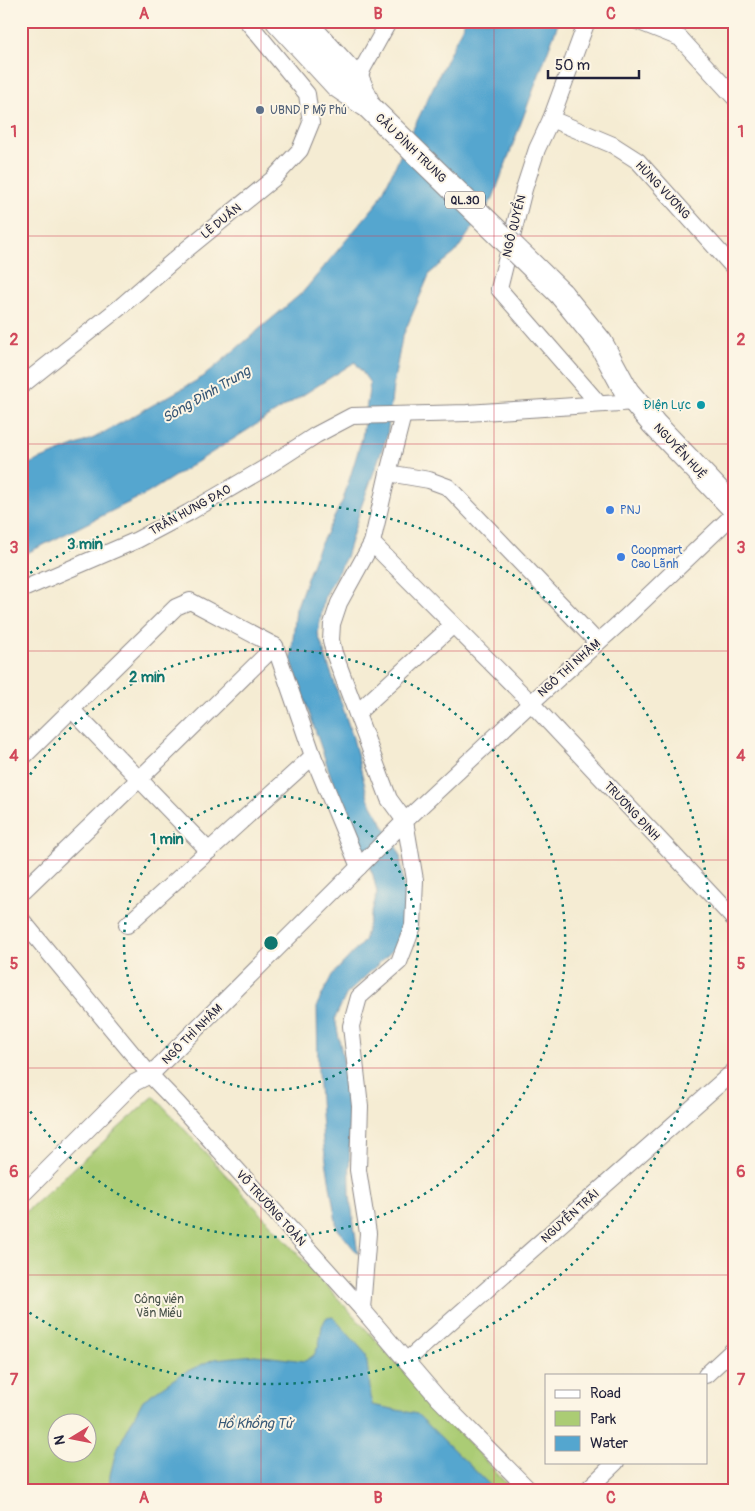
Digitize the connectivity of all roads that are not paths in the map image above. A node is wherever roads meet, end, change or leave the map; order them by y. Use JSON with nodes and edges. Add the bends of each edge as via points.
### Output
{"nodes":[{"id":1,"x":247,"y":21,"type":"edge"},
{"id":2,"x":278,"y":21,"type":"edge"},
{"id":3,"x":303,"y":21,"type":"edge"},
{"id":4,"x":389,"y":21,"type":"edge"},
{"id":5,"x":587,"y":21,"type":"edge"},
{"id":6,"x":637,"y":21,"type":"edge"},
{"id":7,"x":358,"y":81,"type":"junction"},
{"id":8,"x":734,"y":97,"type":"edge"},
{"id":9,"x":368,"y":106,"type":"junction"},
{"id":10,"x":551,"y":120,"type":"junction"},
{"id":11,"x":734,"y":268,"type":"edge"},
{"id":12,"x":561,"y":294,"type":"joint"},
{"id":13,"x":21,"y":386,"type":"edge"},
{"id":14,"x":635,"y":402,"type":"junction"},
{"id":15,"x":599,"y":404,"type":"junction"},
{"id":16,"x":403,"y":415,"type":"junction"},
{"id":17,"x":388,"y":473,"type":"junction"},
{"id":18,"x":734,"y":508,"type":"edge"},
{"id":19,"x":734,"y":514,"type":"edge"},
{"id":20,"x":372,"y":543,"type":"junction"},
{"id":21,"x":21,"y":590,"type":"edge"},
{"id":22,"x":453,"y":625,"type":"junction"},
{"id":23,"x":597,"y":642,"type":"junction"},
{"id":24,"x":275,"y":646,"type":"junction"},
{"id":25,"x":531,"y":703,"type":"junction"},
{"id":26,"x":72,"y":710,"type":"junction"},
{"id":27,"x":357,"y":713,"type":"junction"},
{"id":28,"x":313,"y":756,"type":"junction"},
{"id":29,"x":21,"y":758,"type":"edge"},
{"id":30,"x":139,"y":779,"type":"junction"},
{"id":31,"x":405,"y":821,"type":"junction"},
{"id":32,"x":209,"y":851,"type":"junction"},
{"id":33,"x":359,"y":867,"type":"junction"},
{"id":34,"x":21,"y":893,"type":"edge"},
{"id":35,"x":21,"y":919,"type":"edge"},
{"id":36,"x":734,"y":919,"type":"edge"},
{"id":37,"x":127,"y":925,"type":"dead end"},
{"id":38,"x":734,"y":1071,"type":"edge"},
{"id":39,"x":150,"y":1075,"type":"junction"},
{"id":40,"x":21,"y":1196,"type":"edge"},
{"id":41,"x":362,"y":1309,"type":"junction"},
{"id":42,"x":734,"y":1349,"type":"edge"},
{"id":43,"x":406,"y":1361,"type":"junction"},
{"id":44,"x":707,"y":1374,"type":"edge"},
{"id":45,"x":614,"y":1464,"type":"edge"},
{"id":46,"x":529,"y":1490,"type":"edge"},
{"id":47,"x":587,"y":1490,"type":"edge"}],
"edges":[{"from":1,"to":13,"type":"street","name":"LÊ DUẨN","via":[[307,94],[311,123],[300,150],[273,179]]},
{"from":2,"to":9,"type":"highway","number":"QL.30","via":[[338,85]]},
{"from":3,"to":7,"type":"highway","number":"QL.30"},
{"from":4,"to":7,"type":"street"},
{"from":5,"to":10,"type":"street","name":"NGÔ QUYỀN"},
{"from":6,"to":8,"type":"street","via":[[680,38]]},
{"from":7,"to":9,"type":"highway","number":"QL.30"},
{"from":9,"to":12,"type":"highway","name":"CẦU ĐÌNH TRUNG","number":"QL.30","bridge":true},
{"from":10,"to":11,"type":"street","name":"HÙNG VƯƠNG","via":[[613,145],[638,161]]},
{"from":10,"to":15,"type":"street","name":"NGÔ QUYỀN","via":[[524,189],[499,289]]},
{"from":12,"to":14,"type":"highway","name":"NGUYỄN HUỆ","number":"QL.30","via":[[600,342]]},
{"from":14,"to":15,"type":"street"},
{"from":14,"to":18,"type":"highway","name":"NGUYỄN HUỆ","number":"QL.30"},
{"from":15,"to":16,"type":"street","via":[[467,414]]},
{"from":16,"to":17,"type":"street"},
{"from":16,"to":21,"type":"street","name":"TRẦN HƯNG ĐẠO","via":[[352,416],[137,540]]},
{"from":17,"to":20,"type":"street"},
{"from":17,"to":23,"type":"street","via":[[448,487]]},
{"from":19,"to":23,"type":"street","name":"NGÔ THÌ NHẬM"},
{"from":20,"to":22,"type":"street","name":"TRƯƠNG ĐỊNH"},
{"from":20,"to":27,"type":"street","via":[[339,603],[332,624],[334,653]]},
{"from":22,"to":25,"type":"street","name":"TRƯƠNG ĐỊNH"},
{"from":22,"to":27,"type":"street"},
{"from":23,"to":25,"type":"street","name":"NGÔ THÌ NHẬM"},
{"from":24,"to":26,"type":"street","via":[[190,601],[176,608]]},
{"from":24,"to":28,"type":"street"},
{"from":24,"to":30,"type":"street"},
{"from":25,"to":31,"type":"street","name":"NGÔ THÌ NHẬM"},
{"from":25,"to":36,"type":"street","name":"TRƯƠNG ĐỊNH"},
{"from":26,"to":29,"type":"street"},
{"from":26,"to":30,"type":"street"},
{"from":27,"to":31,"type":"street","via":[[389,799]]},
{"from":28,"to":32,"type":"street"},
{"from":28,"to":33,"type":"street"},
{"from":30,"to":32,"type":"street"},
{"from":30,"to":34,"type":"street"},
{"from":31,"to":33,"type":"street","name":"NGÔ THÌ NHẬM"},
{"from":31,"to":41,"type":"street","via":[[416,880],[413,926],[399,962],[358,997],[351,1026],[360,1106],[358,1170],[368,1233]]},
{"from":32,"to":37,"type":"street"},
{"from":33,"to":39,"type":"street","name":"NGÔ THÌ NHẬM"},
{"from":35,"to":39,"type":"street","name":"VÕ TRƯỜNG TOẢN"},
{"from":38,"to":43,"type":"street","name":"NGUYỄN TRÃI"},
{"from":39,"to":40,"type":"street","name":"NGÔ THÌ NHẬM","via":[[134,1083]]},
{"from":39,"to":41,"type":"street","name":"VÕ TRƯỜNG TOẢN"},
{"from":41,"to":43,"type":"street","name":"VÕ TRƯỜNG TOẢN"},
{"from":42,"to":44,"type":"street"},
{"from":43,"to":46,"type":"street","name":"VÕ TRƯỜNG TOẢN"},
{"from":45,"to":47,"type":"street"}]}
